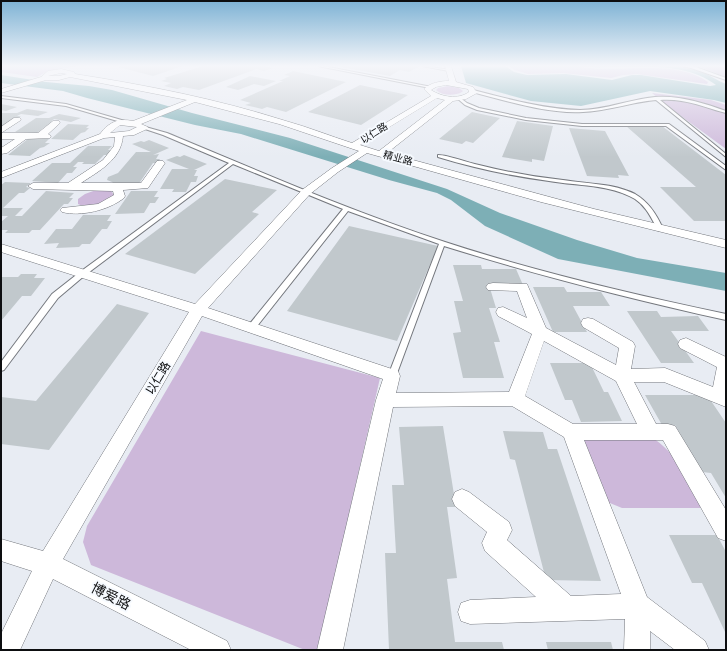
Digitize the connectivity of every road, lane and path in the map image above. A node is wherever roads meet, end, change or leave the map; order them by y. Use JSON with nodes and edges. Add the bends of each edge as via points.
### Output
{"nodes":[{"id":1,"x":182,"y":96,"type":"edge"},
{"id":2,"x":436,"y":96,"type":"edge"},
{"id":3,"x":440,"y":96,"type":"edge"},
{"id":4,"x":467,"y":96,"type":"edge"},
{"id":5,"x":494,"y":96,"type":"edge"},
{"id":6,"x":1,"y":97,"type":"edge"},
{"id":7,"x":455,"y":98,"type":"junction"},
{"id":8,"x":656,"y":98,"type":"junction"},
{"id":9,"x":195,"y":99,"type":"junction"},
{"id":10,"x":726,"y":112,"type":"edge"},
{"id":11,"x":552,"y":115,"type":"junction"},
{"id":12,"x":17,"y":120,"type":"dead end"},
{"id":13,"x":123,"y":121,"type":"junction"},
{"id":14,"x":56,"y":123,"type":"dead end"},
{"id":15,"x":143,"y":123,"type":"junction"},
{"id":16,"x":1,"y":131,"type":"edge"},
{"id":17,"x":88,"y":132,"type":"dead end"},
{"id":18,"x":104,"y":134,"type":"junction"},
{"id":19,"x":119,"y":135,"type":"junction"},
{"id":20,"x":1,"y":136,"type":"edge"},
{"id":21,"x":24,"y":136,"type":"junction"},
{"id":22,"x":685,"y":138,"type":"junction"},
{"id":23,"x":704,"y":138,"type":"junction"},
{"id":24,"x":359,"y":150,"type":"junction"},
{"id":25,"x":1,"y":151,"type":"edge"},
{"id":26,"x":380,"y":154,"type":"junction"},
{"id":27,"x":440,"y":156,"type":"dead end"},
{"id":28,"x":726,"y":156,"type":"edge"},
{"id":29,"x":233,"y":162,"type":"junction"},
{"id":30,"x":160,"y":163,"type":"dead end"},
{"id":31,"x":461,"y":163,"type":"junction"},
{"id":32,"x":726,"y":168,"type":"edge"},
{"id":33,"x":451,"y":173,"type":"junction"},
{"id":34,"x":1,"y":175,"type":"edge"},
{"id":35,"x":33,"y":186,"type":"dead end"},
{"id":36,"x":70,"y":186,"type":"junction"},
{"id":37,"x":110,"y":187,"type":"junction"},
{"id":38,"x":306,"y":192,"type":"junction"},
{"id":39,"x":346,"y":208,"type":"junction"},
{"id":40,"x":66,"y":210,"type":"dead end"},
{"id":41,"x":660,"y":229,"type":"junction"},
{"id":42,"x":442,"y":243,"type":"junction"},
{"id":43,"x":726,"y":244,"type":"edge"},
{"id":44,"x":3,"y":252,"type":"edge"},
{"id":45,"x":82,"y":274,"type":"junction"},
{"id":46,"x":493,"y":287,"type":"dead end"},
{"id":47,"x":198,"y":310,"type":"junction"},
{"id":48,"x":503,"y":312,"type":"dead end"},
{"id":49,"x":726,"y":317,"type":"edge"},
{"id":50,"x":588,"y":323,"type":"dead end"},
{"id":51,"x":251,"y":328,"type":"junction"},
{"id":52,"x":540,"y":332,"type":"junction"},
{"id":53,"x":686,"y":344,"type":"dead end"},
{"id":54,"x":1,"y":368,"type":"edge"},
{"id":55,"x":392,"y":376,"type":"junction"},
{"id":56,"x":622,"y":376,"type":"junction"},
{"id":57,"x":723,"y":399,"type":"edge"},
{"id":58,"x":385,"y":400,"type":"junction"},
{"id":59,"x":515,"y":400,"type":"junction"},
{"id":60,"x":571,"y":432,"type":"junction"},
{"id":61,"x":651,"y":432,"type":"junction"},
{"id":62,"x":462,"y":498,"type":"dead end"},
{"id":63,"x":726,"y":530,"type":"edge"},
{"id":64,"x":1,"y":550,"type":"edge"},
{"id":65,"x":48,"y":564,"type":"junction"},
{"id":66,"x":638,"y":606,"type":"junction"},
{"id":67,"x":567,"y":609,"type":"junction"},
{"id":68,"x":470,"y":612,"type":"dead end"},
{"id":69,"x":7,"y":650,"type":"edge"},
{"id":70,"x":218,"y":650,"type":"edge"},
{"id":71,"x":330,"y":650,"type":"edge"},
{"id":72,"x":636,"y":650,"type":"edge"},
{"id":73,"x":696,"y":650,"type":"edge"}],
"edges":[{"from":1,"to":9,"type":"street","name":"精业路"},
{"from":2,"to":24,"type":"street","name":"以仁路"},
{"from":3,"to":7,"type":"street"},
{"from":4,"to":7,"type":"street","name":"以仁路"},
{"from":5,"to":11,"type":"lane"},
{"from":6,"to":13,"type":"lane","via":[[66,105]]},
{"from":7,"to":11,"type":"lane","via":[[478,110],[519,118]]},
{"from":7,"to":26,"type":"street","name":"以仁路"},
{"from":8,"to":10,"type":"lane","via":[[683,100]]},
{"from":8,"to":11,"type":"lane"},
{"from":8,"to":23,"type":"lane"},
{"from":9,"to":15,"type":"street"},
{"from":9,"to":24,"type":"street","name":"精业路","via":[[280,122]]},
{"from":11,"to":22,"type":"lane","via":[[582,125],[667,125]]},
{"from":12,"to":16,"type":"street"},
{"from":13,"to":15,"type":"street"},
{"from":13,"to":18,"type":"street","via":[[112,125]]},
{"from":14,"to":21,"type":"street","via":[[44,136]]},
{"from":15,"to":19,"type":"street","via":[[131,133]]},
{"from":15,"to":29,"type":"lane"},
{"from":17,"to":18,"type":"street"},
{"from":18,"to":19,"type":"street"},
{"from":18,"to":34,"type":"street"},
{"from":19,"to":36,"type":"street","via":[[118,146],[106,162]]},
{"from":20,"to":21,"type":"street"},
{"from":21,"to":25,"type":"street"},
{"from":22,"to":23,"type":"lane"},
{"from":22,"to":32,"type":"lane"},
{"from":23,"to":28,"type":"lane"},
{"from":24,"to":26,"type":"street","name":"精业路"},
{"from":24,"to":38,"type":"street","name":"以仁路"},
{"from":26,"to":33,"type":"street","name":"精业路"},
{"from":27,"to":31,"type":"lane"},
{"from":29,"to":38,"type":"lane"},
{"from":29,"to":45,"type":"lane"},
{"from":30,"to":37,"type":"street","via":[[144,186]]},
{"from":31,"to":33,"type":"lane"},
{"from":31,"to":41,"type":"lane","via":[[632,195],[646,204],[654,214]]},
{"from":33,"to":41,"type":"street","name":"精业路"},
{"from":35,"to":36,"type":"street"},
{"from":36,"to":37,"type":"street"},
{"from":37,"to":40,"type":"street","via":[[118,189],[120,196],[106,206]]},
{"from":38,"to":39,"type":"lane"},
{"from":38,"to":47,"type":"street","name":"以仁路"},
{"from":39,"to":42,"type":"lane"},
{"from":39,"to":51,"type":"lane"},
{"from":41,"to":43,"type":"street","name":"精业路"},
{"from":42,"to":49,"type":"lane","via":[[530,270]]},
{"from":42,"to":55,"type":"lane"},
{"from":44,"to":45,"type":"street"},
{"from":45,"to":47,"type":"street"},
{"from":45,"to":54,"type":"lane","via":[[55,296]]},
{"from":46,"to":52,"type":"street","via":[[522,287]]},
{"from":47,"to":51,"type":"street"},
{"from":47,"to":65,"type":"street","name":"以仁路"},
{"from":48,"to":52,"type":"street"},
{"from":50,"to":56,"type":"street","via":[[627,346]]},
{"from":51,"to":55,"type":"street"},
{"from":52,"to":56,"type":"street"},
{"from":52,"to":59,"type":"street"},
{"from":53,"to":57,"type":"street","via":[[726,364]]},
{"from":55,"to":58,"type":"street"},
{"from":56,"to":57,"type":"street","via":[[665,375]]},
{"from":56,"to":61,"type":"street"},
{"from":58,"to":59,"type":"street"},
{"from":58,"to":71,"type":"street"},
{"from":59,"to":60,"type":"street"},
{"from":60,"to":61,"type":"street"},
{"from":60,"to":66,"type":"street"},
{"from":61,"to":63,"type":"street","via":[[668,432]]},
{"from":62,"to":67,"type":"street","via":[[501,530],[493,543]]},
{"from":64,"to":65,"type":"street","name":"博爱路"},
{"from":65,"to":69,"type":"street","name":"以仁路"},
{"from":65,"to":70,"type":"street","name":"博爱路"},
{"from":66,"to":67,"type":"street"},
{"from":66,"to":72,"type":"street"},
{"from":66,"to":73,"type":"street"},
{"from":67,"to":68,"type":"street"}]}
